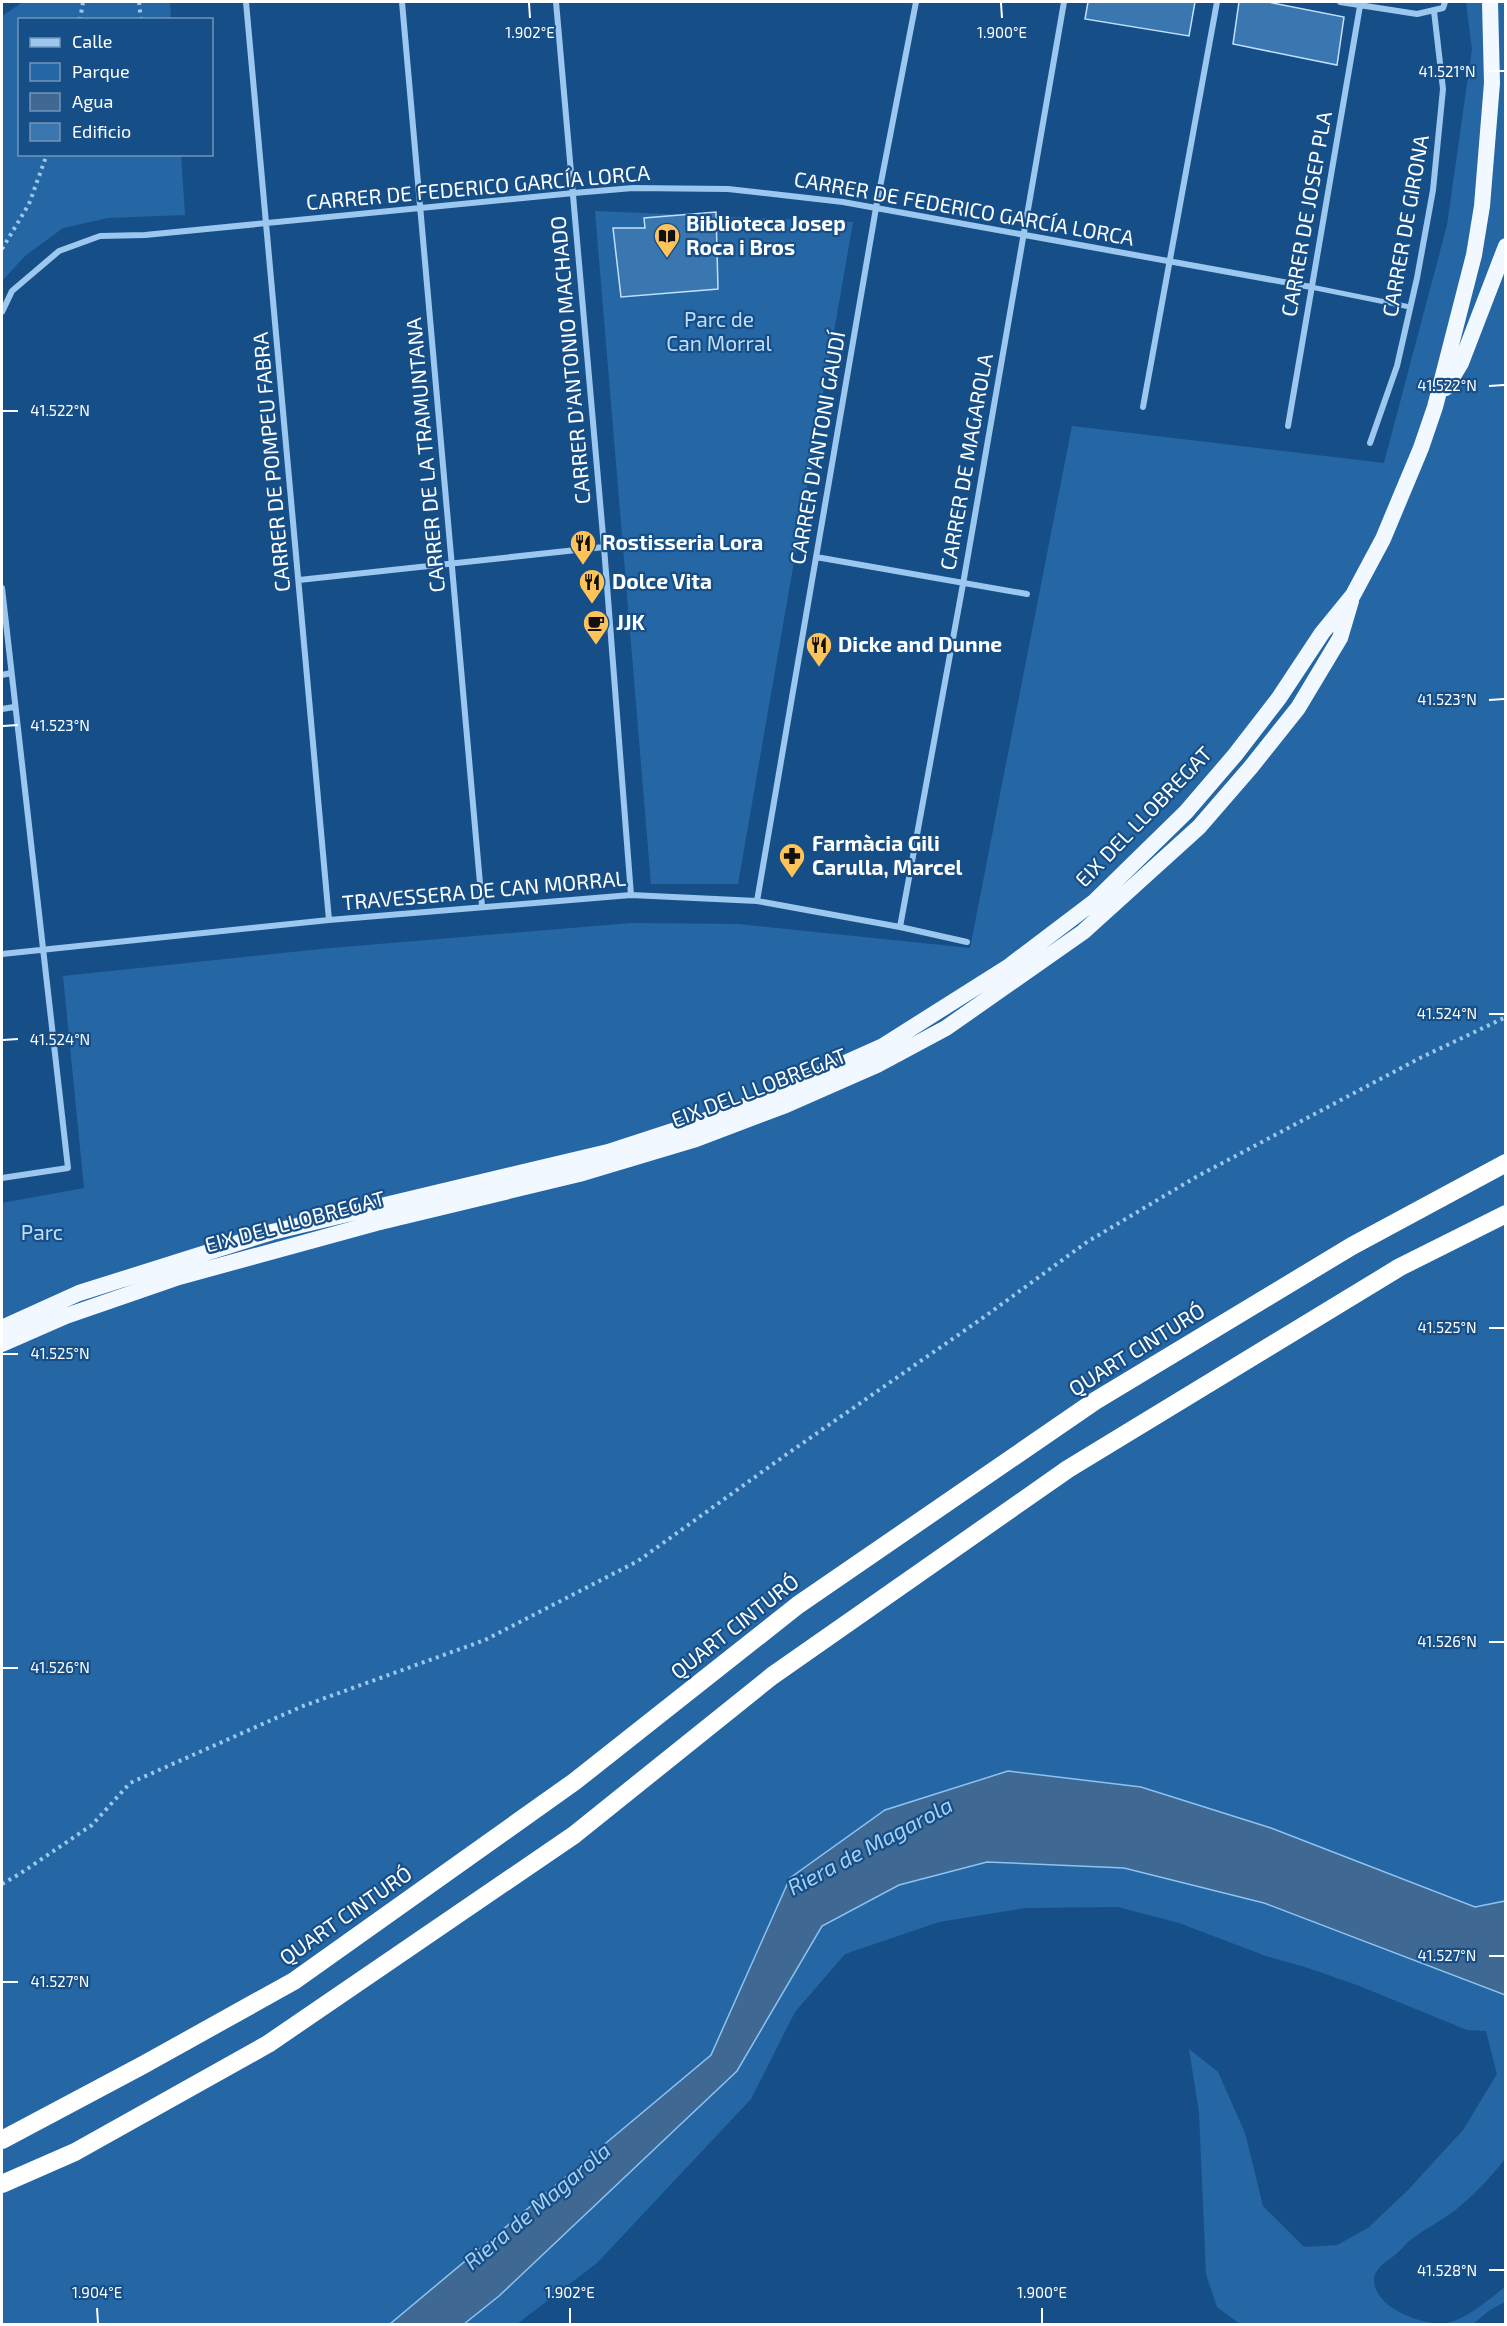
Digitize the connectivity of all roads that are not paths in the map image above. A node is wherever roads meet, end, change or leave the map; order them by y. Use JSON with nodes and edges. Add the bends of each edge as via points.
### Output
{"nodes":[{"id":1,"x":246,"y":2,"type":"edge"},
{"id":2,"x":402,"y":2,"type":"edge"},
{"id":3,"x":556,"y":2,"type":"edge"},
{"id":4,"x":916,"y":2,"type":"edge"},
{"id":5,"x":1064,"y":2,"type":"edge"},
{"id":6,"x":1217,"y":2,"type":"edge"},
{"id":7,"x":1340,"y":2,"type":"edge"},
{"id":8,"x":1445,"y":2,"type":"edge"},
{"id":9,"x":1490,"y":2,"type":"edge"},
{"id":10,"x":1360,"y":6,"type":"junction"},
{"id":11,"x":1434,"y":11,"type":"junction"},
{"id":12,"x":574,"y":193,"type":"junction"},
{"id":13,"x":421,"y":208,"type":"junction"},
{"id":14,"x":876,"y":208,"type":"junction"},
{"id":15,"x":267,"y":223,"type":"junction"},
{"id":16,"x":1023,"y":234,"type":"junction"},
{"id":17,"x":1506,"y":246,"type":"edge"},
{"id":18,"x":1168,"y":261,"type":"junction"},
{"id":19,"x":1311,"y":286,"type":"junction"},
{"id":20,"x":1410,"y":307,"type":"junction"},
{"id":21,"x":2,"y":312,"type":"edge"},
{"id":22,"x":1143,"y":407,"type":"dead end"},
{"id":23,"x":1435,"y":407,"type":"junction"},
{"id":24,"x":1288,"y":426,"type":"dead end"},
{"id":25,"x":1370,"y":443,"type":"dead end"},
{"id":26,"x":604,"y":547,"type":"junction"},
{"id":27,"x":816,"y":557,"type":"junction"},
{"id":28,"x":452,"y":564,"type":"junction"},
{"id":29,"x":299,"y":580,"type":"junction"},
{"id":30,"x":963,"y":584,"type":"junction"},
{"id":31,"x":2,"y":588,"type":"edge"},
{"id":32,"x":1027,"y":594,"type":"dead end"},
{"id":33,"x":1353,"y":595,"type":"junction"},
{"id":34,"x":11,"y":673,"type":"junction"},
{"id":35,"x":2,"y":675,"type":"edge"},
{"id":36,"x":14,"y":708,"type":"junction"},
{"id":37,"x":2,"y":709,"type":"edge"},
{"id":38,"x":631,"y":895,"type":"junction"},
{"id":39,"x":757,"y":901,"type":"junction"},
{"id":40,"x":482,"y":906,"type":"junction"},
{"id":41,"x":329,"y":920,"type":"junction"},
{"id":42,"x":900,"y":927,"type":"junction"},
{"id":43,"x":967,"y":942,"type":"dead end"},
{"id":44,"x":42,"y":950,"type":"junction"},
{"id":45,"x":2,"y":954,"type":"edge"},
{"id":46,"x":1506,"y":1163,"type":"edge"},
{"id":47,"x":2,"y":1178,"type":"edge"},
{"id":48,"x":1506,"y":1214,"type":"edge"},
{"id":49,"x":2,"y":1328,"type":"edge"},
{"id":50,"x":2,"y":1344,"type":"edge"},
{"id":51,"x":2,"y":2140,"type":"edge"},
{"id":52,"x":2,"y":2184,"type":"edge"}],
"edges":[{"from":1,"to":15,"type":"street","name":"CARRER DE POMPEU FABRA"},
{"from":2,"to":13,"type":"street","name":"CARRER DE LA TRAMUNTANA"},
{"from":3,"to":12,"type":"street","name":"CARRER D'ANTONIO MACHADO"},
{"from":4,"to":14,"type":"street","name":"CARRER D'ANTONI GAUDÍ"},
{"from":5,"to":16,"type":"street","name":"CARRER DE MAGAROLA"},
{"from":6,"to":18,"type":"street"},
{"from":7,"to":10,"type":"street"},
{"from":8,"to":11,"type":"street","via":[[1443,8]]},
{"from":9,"to":23,"type":"highway","name":"EIX DEL LLOBREGAT","via":[[1492,83],[1482,206]]},
{"from":10,"to":11,"type":"street","via":[[1417,15]]},
{"from":10,"to":19,"type":"street","name":"CARRER DE JOSEP PLA"},
{"from":11,"to":20,"type":"street","name":"CARRER DE GIRONA","via":[[1443,89],[1433,189]]},
{"from":12,"to":13,"type":"street","name":"CARRER DE FEDERICO GARCÍA LORCA"},
{"from":12,"to":14,"type":"street","name":"CARRER DE FEDERICO GARCÍA LORCA","via":[[633,188],[728,189]]},
{"from":12,"to":26,"type":"street","name":"CARRER D'ANTONIO MACHADO"},
{"from":13,"to":15,"type":"street","name":"CARRER DE FEDERICO GARCÍA LORCA"},
{"from":13,"to":28,"type":"street","name":"CARRER DE LA TRAMUNTANA"},
{"from":14,"to":16,"type":"street","name":"CARRER DE FEDERICO GARCÍA LORCA"},
{"from":14,"to":27,"type":"street","name":"CARRER D'ANTONI GAUDÍ"},
{"from":15,"to":21,"type":"street","name":"CARRER DE FEDERICO GARCÍA LORCA","via":[[100,236],[59,250],[12,291]]},
{"from":15,"to":29,"type":"street","name":"CARRER DE POMPEU FABRA"},
{"from":16,"to":18,"type":"street","name":"CARRER DE FEDERICO GARCÍA LORCA"},
{"from":16,"to":30,"type":"street","name":"CARRER DE MAGAROLA"},
{"from":17,"to":23,"type":"highway","via":[[1461,363]]},
{"from":18,"to":19,"type":"street","name":"CARRER DE FEDERICO GARCÍA LORCA"},
{"from":18,"to":22,"type":"street"},
{"from":19,"to":20,"type":"street","name":"CARRER DE FEDERICO GARCÍA LORCA"},
{"from":19,"to":24,"type":"street","name":"CARRER DE JOSEP PLA"},
{"from":20,"to":25,"type":"street","name":"CARRER DE GIRONA","via":[[1397,366]]},
{"from":23,"to":33,"type":"highway","name":"EIX DEL LLOBREGAT","via":[[1383,539]]},
{"from":26,"to":28,"type":"street"},
{"from":26,"to":38,"type":"street","name":"CARRER D'ANTONIO MACHADO"},
{"from":27,"to":30,"type":"street"},
{"from":27,"to":39,"type":"street","name":"CARRER D'ANTONI GAUDÍ"},
{"from":28,"to":29,"type":"street"},
{"from":28,"to":40,"type":"street","name":"CARRER DE LA TRAMUNTANA"},
{"from":29,"to":41,"type":"street","name":"CARRER DE POMPEU FABRA"},
{"from":30,"to":32,"type":"street"},
{"from":30,"to":42,"type":"street","name":"CARRER DE MAGAROLA"},
{"from":31,"to":34,"type":"street"},
{"from":33,"to":49,"type":"highway","name":"EIX DEL LLOBREGAT","via":[[1217,776],[1095,901],[1008,967],[883,1046],[769,1097],[608,1152],[272,1232],[79,1293]]},
{"from":33,"to":50,"type":"highway","name":"EIX DEL LLOBREGAT","via":[[1340,639],[1298,708],[1199,827],[1083,932],[946,1028],[867,1070],[696,1139],[579,1174],[376,1223],[178,1277],[66,1316]]},
{"from":34,"to":35,"type":"street"},
{"from":34,"to":36,"type":"street"},
{"from":36,"to":37,"type":"street"},
{"from":36,"to":44,"type":"street"},
{"from":38,"to":39,"type":"street","name":"TRAVESSERA DE CAN MORRAL"},
{"from":38,"to":40,"type":"street","name":"TRAVESSERA DE CAN MORRAL"},
{"from":39,"to":42,"type":"street","name":"TRAVESSERA DE CAN MORRAL"},
{"from":40,"to":41,"type":"street","name":"TRAVESSERA DE CAN MORRAL"},
{"from":41,"to":44,"type":"street","name":"TRAVESSERA DE CAN MORRAL"},
{"from":42,"to":43,"type":"street","name":"TRAVESSERA DE CAN MORRAL"},
{"from":44,"to":45,"type":"street","name":"TRAVESSERA DE CAN MORRAL"},
{"from":44,"to":47,"type":"street","via":[[68,1168]]},
{"from":46,"to":51,"type":"highway","name":"QUART CINTURÓ","via":[[1352,1246],[1086,1407],[798,1605],[574,1782],[294,1981]]},
{"from":48,"to":52,"type":"highway","via":[[1400,1267],[1068,1469],[772,1676],[574,1835],[268,2044],[75,2152]]}]}
